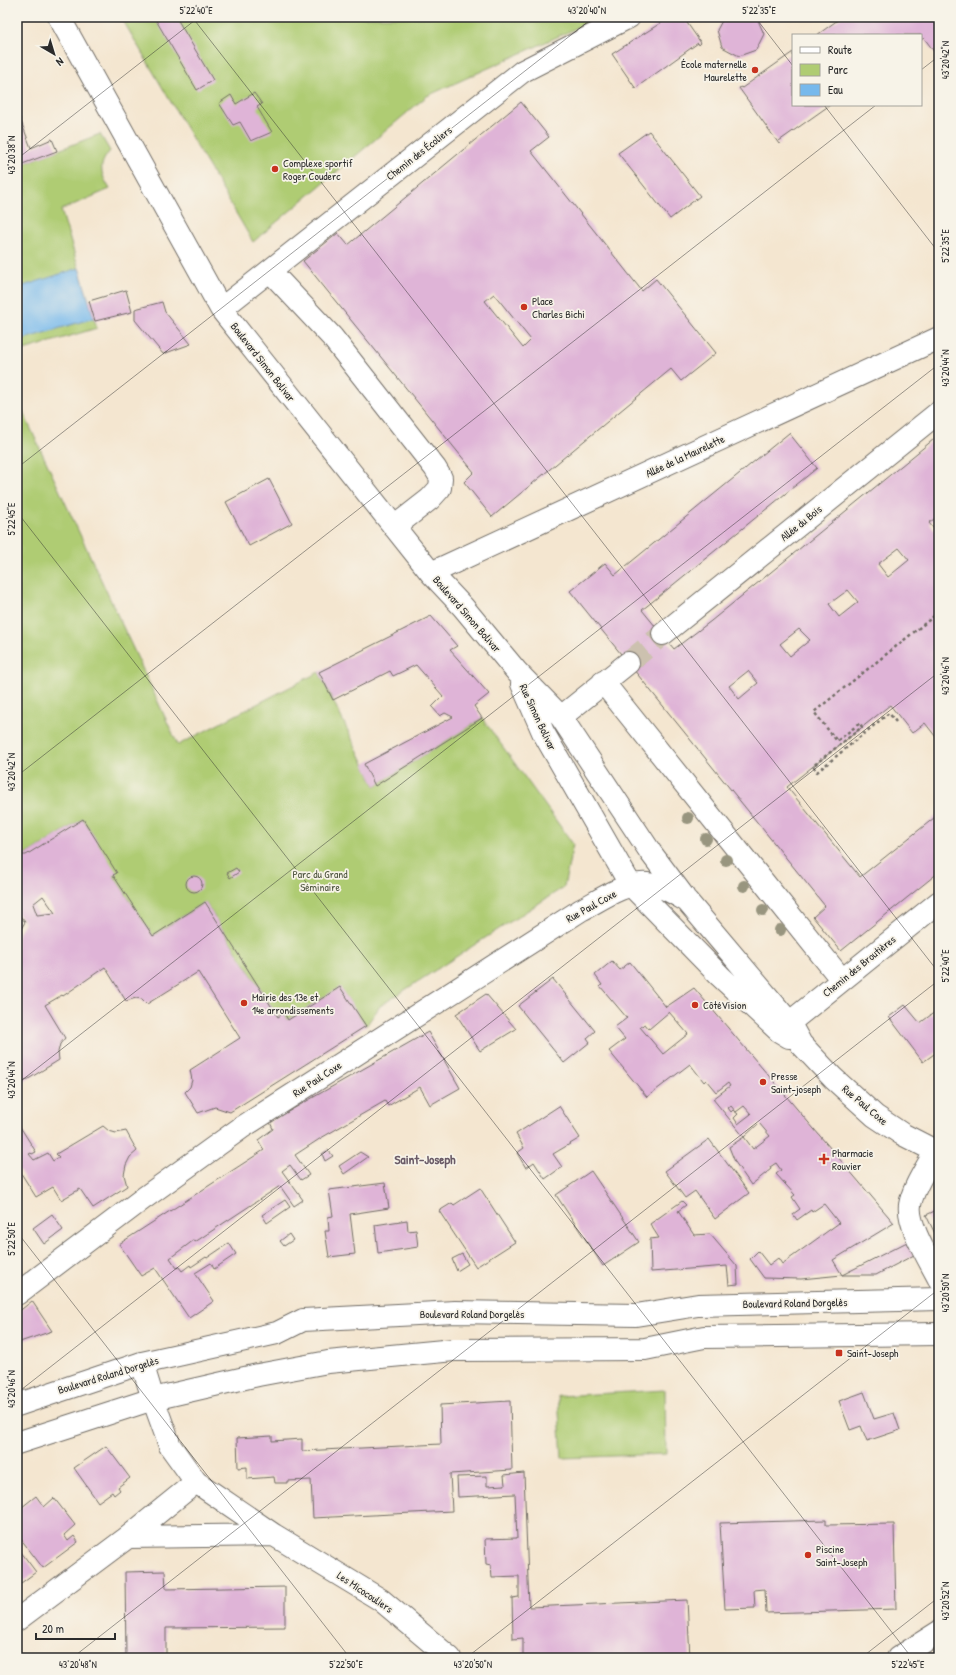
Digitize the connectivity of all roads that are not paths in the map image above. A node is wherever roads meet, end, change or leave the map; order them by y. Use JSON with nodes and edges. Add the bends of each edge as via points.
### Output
{"nodes":[{"id":1,"x":59,"y":17,"type":"edge"},
{"id":2,"x":629,"y":17,"type":"edge"},
{"id":3,"x":270,"y":271,"type":"junction"},
{"id":4,"x":221,"y":309,"type":"junction"},
{"id":5,"x":939,"y":338,"type":"edge"},
{"id":6,"x":939,"y":412,"type":"edge"},
{"id":7,"x":394,"y":527,"type":"junction"},
{"id":8,"x":431,"y":573,"type":"junction"},
{"id":9,"x":663,"y":634,"type":"tunnel mouth"},
{"id":10,"x":628,"y":663,"type":"tunnel mouth"},
{"id":11,"x":517,"y":672,"type":"junction"},
{"id":12,"x":603,"y":682,"type":"junction"},
{"id":13,"x":561,"y":717,"type":"junction"},
{"id":14,"x":630,"y":884,"type":"junction"},
{"id":15,"x":687,"y":901,"type":"junction"},
{"id":16,"x":939,"y":902,"type":"edge"},
{"id":17,"x":842,"y":980,"type":"junction"},
{"id":18,"x":784,"y":1027,"type":"junction"},
{"id":19,"x":938,"y":1151,"type":"edge"},
{"id":20,"x":939,"y":1279,"type":"edge"},
{"id":21,"x":17,"y":1294,"type":"edge"},
{"id":22,"x":939,"y":1299,"type":"edge"},
{"id":23,"x":939,"y":1334,"type":"edge"},
{"id":24,"x":142,"y":1363,"type":"junction"},
{"id":25,"x":153,"y":1399,"type":"junction"},
{"id":26,"x":17,"y":1405,"type":"edge"},
{"id":27,"x":17,"y":1443,"type":"edge"},
{"id":28,"x":196,"y":1482,"type":"junction"},
{"id":29,"x":274,"y":1535,"type":"junction"},
{"id":30,"x":128,"y":1537,"type":"junction"},
{"id":31,"x":17,"y":1620,"type":"edge"},
{"id":32,"x":939,"y":1632,"type":"edge"},
{"id":33,"x":450,"y":1658,"type":"edge"},
{"id":34,"x":898,"y":1658,"type":"edge"}],
"edges":[{"from":1,"to":4,"type":"street","name":"Boulevard Simon Bolivar"},
{"from":2,"to":3,"type":"street","name":"Chemin des Écoliers","via":[[523,71]]},
{"from":3,"to":4,"type":"street","name":"Chemin des Écoliers"},
{"from":3,"to":7,"type":"street","via":[[332,337],[435,468],[440,478],[440,488],[430,499]]},
{"from":4,"to":7,"type":"street","name":"Boulevard Simon Bolivar"},
{"from":5,"to":8,"type":"street","name":"Allée de la Maurelette"},
{"from":6,"to":9,"type":"street","name":"Allée du Bois"},
{"from":7,"to":8,"type":"street","name":"Boulevard Simon Bolivar"},
{"from":8,"to":11,"type":"street","name":"Boulevard Simon Bolivar"},
{"from":10,"to":12,"type":"street"},
{"from":11,"to":13,"type":"street","name":"Rue Simon Bolivar"},
{"from":11,"to":14,"type":"street","name":"Rue Simon Bolivar","via":[[543,732]]},
{"from":12,"to":13,"type":"street"},
{"from":12,"to":17,"type":"street"},
{"from":13,"to":15,"type":"street","name":"Rue Simon Bolivar","via":[[651,853]]},
{"from":14,"to":15,"type":"street","name":"Rue Paul Coxe","via":[[648,884],[668,890]]},
{"from":14,"to":18,"type":"street","name":"Rue Paul Coxe","via":[[720,976]]},
{"from":14,"to":21,"type":"street","name":"Rue Paul Coxe","via":[[581,910],[241,1128]]},
{"from":15,"to":18,"type":"street","name":"Rue Paul Coxe"},
{"from":16,"to":17,"type":"street","name":"Chemin des Broutières"},
{"from":17,"to":18,"type":"street","name":"Chemin des Broutières"},
{"from":18,"to":19,"type":"street","name":"Rue Paul Coxe","via":[[833,1078],[875,1116],[902,1134]]},
{"from":19,"to":20,"type":"street","via":[[916,1188],[910,1206],[912,1226]]},
{"from":22,"to":24,"type":"street","name":"Boulevard Roland Dorgelès","via":[[698,1305],[636,1315],[455,1312],[303,1320],[277,1334]]},
{"from":23,"to":25,"type":"street","via":[[704,1337],[645,1349],[454,1350],[328,1362]]},
{"from":24,"to":25,"type":"street","name":"Les Micocouliers"},
{"from":24,"to":26,"type":"street","name":"Boulevard Roland Dorgelès"},
{"from":25,"to":27,"type":"street"},
{"from":25,"to":28,"type":"street","name":"Les Micocouliers","via":[[170,1446]]},
{"from":28,"to":29,"type":"street","name":"Les Micocouliers"},
{"from":28,"to":30,"type":"street"},
{"from":29,"to":30,"type":"street"},
{"from":29,"to":33,"type":"street","name":"Les Micocouliers","via":[[381,1600]]},
{"from":30,"to":31,"type":"street"},
{"from":32,"to":34,"type":"street"}]}
